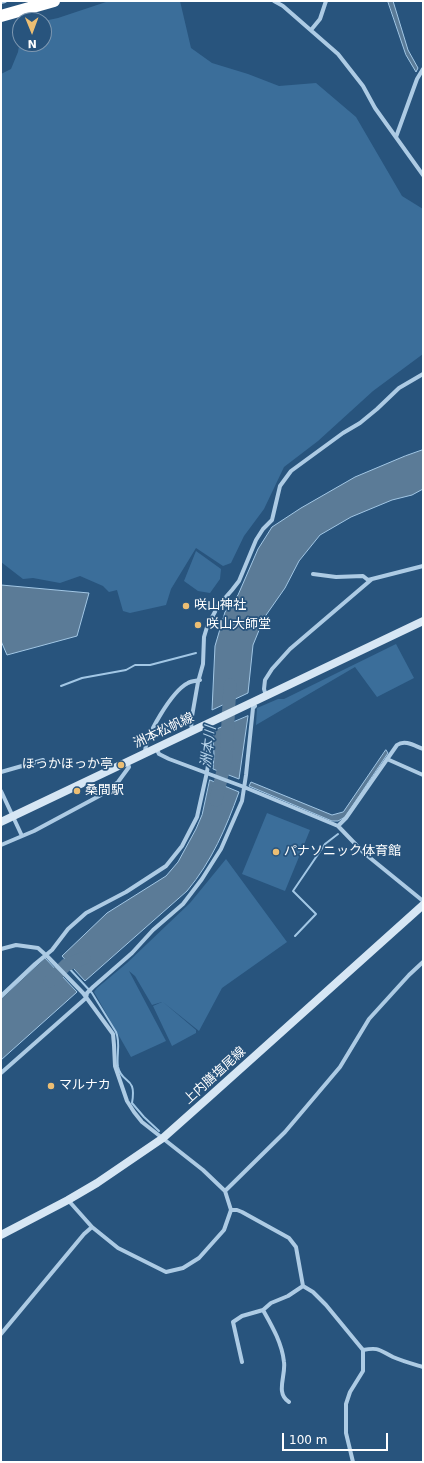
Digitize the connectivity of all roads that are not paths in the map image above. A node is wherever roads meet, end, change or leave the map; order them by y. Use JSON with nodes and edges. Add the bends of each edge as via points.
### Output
{"nodes":[{"id":1,"x":5,"y":1,"type":"edge"},
{"id":2,"x":54,"y":1,"type":"edge"},
{"id":3,"x":274,"y":1,"type":"edge"},
{"id":4,"x":326,"y":1,"type":"edge"},
{"id":5,"x":1,"y":2,"type":"edge"},
{"id":6,"x":1,"y":16,"type":"edge"},
{"id":7,"x":312,"y":30,"type":"junction"},
{"id":8,"x":423,"y":69,"type":"edge"},
{"id":9,"x":396,"y":137,"type":"junction"},
{"id":10,"x":423,"y":175,"type":"edge"},
{"id":11,"x":423,"y":374,"type":"edge"},
{"id":12,"x":423,"y":566,"type":"edge"},
{"id":13,"x":313,"y":574,"type":"dead end"},
{"id":14,"x":372,"y":579,"type":"junction"},
{"id":15,"x":423,"y":621,"type":"edge"},
{"id":16,"x":200,"y":680,"type":"junction"},
{"id":17,"x":266,"y":696,"type":"junction"},
{"id":18,"x":253,"y":705,"type":"junction"},
{"id":19,"x":196,"y":729,"type":"junction"},
{"id":20,"x":156,"y":748,"type":"junction"},
{"id":21,"x":204,"y":749,"type":"dead end"},
{"id":22,"x":423,"y":749,"type":"edge"},
{"id":23,"x":145,"y":753,"type":"junction"},
{"id":24,"x":387,"y":759,"type":"junction"},
{"id":25,"x":43,"y":760,"type":"dead end"},
{"id":26,"x":127,"y":762,"type":"junction"},
{"id":27,"x":1,"y":772,"type":"edge"},
{"id":28,"x":209,"y":773,"type":"junction"},
{"id":29,"x":423,"y":775,"type":"edge"},
{"id":30,"x":243,"y":786,"type":"junction"},
{"id":31,"x":1,"y":791,"type":"edge"},
{"id":32,"x":12,"y":816,"type":"junction"},
{"id":33,"x":1,"y":822,"type":"edge"},
{"id":34,"x":338,"y":826,"type":"junction"},
{"id":35,"x":22,"y":836,"type":"junction"},
{"id":36,"x":1,"y":845,"type":"edge"},
{"id":37,"x":423,"y":901,"type":"edge"},
{"id":38,"x":423,"y":905,"type":"edge"},
{"id":39,"x":1,"y":949,"type":"edge"},
{"id":40,"x":47,"y":956,"type":"junction"},
{"id":41,"x":423,"y":962,"type":"edge"},
{"id":42,"x":85,"y":995,"type":"junction"},
{"id":43,"x":1,"y":996,"type":"edge"},
{"id":44,"x":1,"y":1073,"type":"edge"},
{"id":45,"x":163,"y":1138,"type":"junction"},
{"id":46,"x":225,"y":1190,"type":"junction"},
{"id":47,"x":68,"y":1200,"type":"junction"},
{"id":48,"x":231,"y":1210,"type":"junction"},
{"id":49,"x":92,"y":1227,"type":"junction"},
{"id":50,"x":1,"y":1235,"type":"edge"},
{"id":51,"x":303,"y":1286,"type":"junction"},
{"id":52,"x":263,"y":1310,"type":"junction"},
{"id":53,"x":1,"y":1334,"type":"edge"},
{"id":54,"x":363,"y":1350,"type":"junction"},
{"id":55,"x":242,"y":1362,"type":"dead end"},
{"id":56,"x":423,"y":1368,"type":"edge"},
{"id":57,"x":289,"y":1402,"type":"dead end"},
{"id":58,"x":353,"y":1462,"type":"edge"}],
"edges":[{"from":1,"to":5,"type":"street"},
{"from":2,"to":6,"type":"highway"},
{"from":3,"to":7,"type":"street"},
{"from":4,"to":7,"type":"street","via":[[320,19]]},
{"from":7,"to":9,"type":"street","via":[[338,54],[363,86]]},
{"from":8,"to":9,"type":"street"},
{"from":9,"to":10,"type":"street"},
{"from":11,"to":16,"type":"street","via":[[399,388],[360,423],[343,432],[291,471],[280,486],[272,520],[256,540],[239,581],[218,606],[207,627]]},
{"from":12,"to":14,"type":"street"},
{"from":13,"to":14,"type":"street","via":[[336,577],[363,576],[368,580]]},
{"from":14,"to":17,"type":"street","via":[[290,649],[265,680]]},
{"from":15,"to":17,"type":"main road","name":"洲本松帆線"},
{"from":16,"to":19,"type":"street","via":[[191,722]]},
{"from":16,"to":23,"type":"street","via":[[188,682],[162,711],[145,745]]},
{"from":17,"to":18,"type":"main road","name":"洲本松帆線"},
{"from":18,"to":19,"type":"main road","name":"洲本松帆線"},
{"from":18,"to":30,"type":"street"},
{"from":19,"to":20,"type":"main road","name":"洲本松帆線"},
{"from":20,"to":23,"type":"main road","name":"洲本松帆線"},
{"from":20,"to":28,"type":"street","via":[[159,754]]},
{"from":21,"to":28,"type":"street","via":[[209,758]]},
{"from":22,"to":24,"type":"street","via":[[401,742]]},
{"from":23,"to":26,"type":"main road","name":"洲本松帆線"},
{"from":24,"to":29,"type":"street"},
{"from":24,"to":34,"type":"street"},
{"from":25,"to":27,"type":"street"},
{"from":26,"to":32,"type":"main road","name":"洲本松帆線"},
{"from":26,"to":35,"type":"street","via":[[129,767],[118,782],[101,795]]},
{"from":28,"to":30,"type":"street"},
{"from":28,"to":40,"type":"street","via":[[197,817],[182,846],[166,866],[126,892],[86,913]]},
{"from":30,"to":34,"type":"street"},
{"from":30,"to":42,"type":"street","via":[[239,809],[232,826],[202,880],[183,904]]},
{"from":31,"to":32,"type":"street"},
{"from":32,"to":33,"type":"main road","name":"洲本松帆線"},
{"from":32,"to":35,"type":"street"},
{"from":34,"to":37,"type":"street","via":[[364,853]]},
{"from":35,"to":36,"type":"street"},
{"from":38,"to":45,"type":"main road","name":"上内膳塩尾線"},
{"from":39,"to":40,"type":"street","via":[[16,945],[34,946]]},
{"from":40,"to":42,"type":"street"},
{"from":40,"to":43,"type":"street"},
{"from":41,"to":46,"type":"street","via":[[369,1019],[340,1067],[285,1132]]},
{"from":42,"to":44,"type":"street"},
{"from":42,"to":45,"type":"street","via":[[113,1034],[115,1066],[127,1101],[142,1122]]},
{"from":45,"to":46,"type":"street"},
{"from":45,"to":47,"type":"main road","name":"上内膳塩尾線"},
{"from":46,"to":48,"type":"street"},
{"from":47,"to":49,"type":"street"},
{"from":47,"to":50,"type":"main road","name":"上内膳塩尾線"},
{"from":48,"to":49,"type":"street","via":[[224,1230],[206,1252],[191,1264],[171,1272],[162,1271],[118,1248]]},
{"from":48,"to":51,"type":"street","via":[[242,1212],[289,1238],[296,1247]]},
{"from":49,"to":53,"type":"street"},
{"from":51,"to":52,"type":"street","via":[[288,1296],[271,1302]]},
{"from":51,"to":54,"type":"street","via":[[326,1305]]},
{"from":52,"to":55,"type":"street","via":[[242,1316],[233,1322]]},
{"from":52,"to":57,"type":"street","via":[[274,1328],[281,1348],[284,1361],[281,1392]]},
{"from":54,"to":56,"type":"street","via":[[382,1350],[392,1357]]},
{"from":54,"to":58,"type":"street","via":[[363,1371],[346,1404],[346,1432]]}]}
